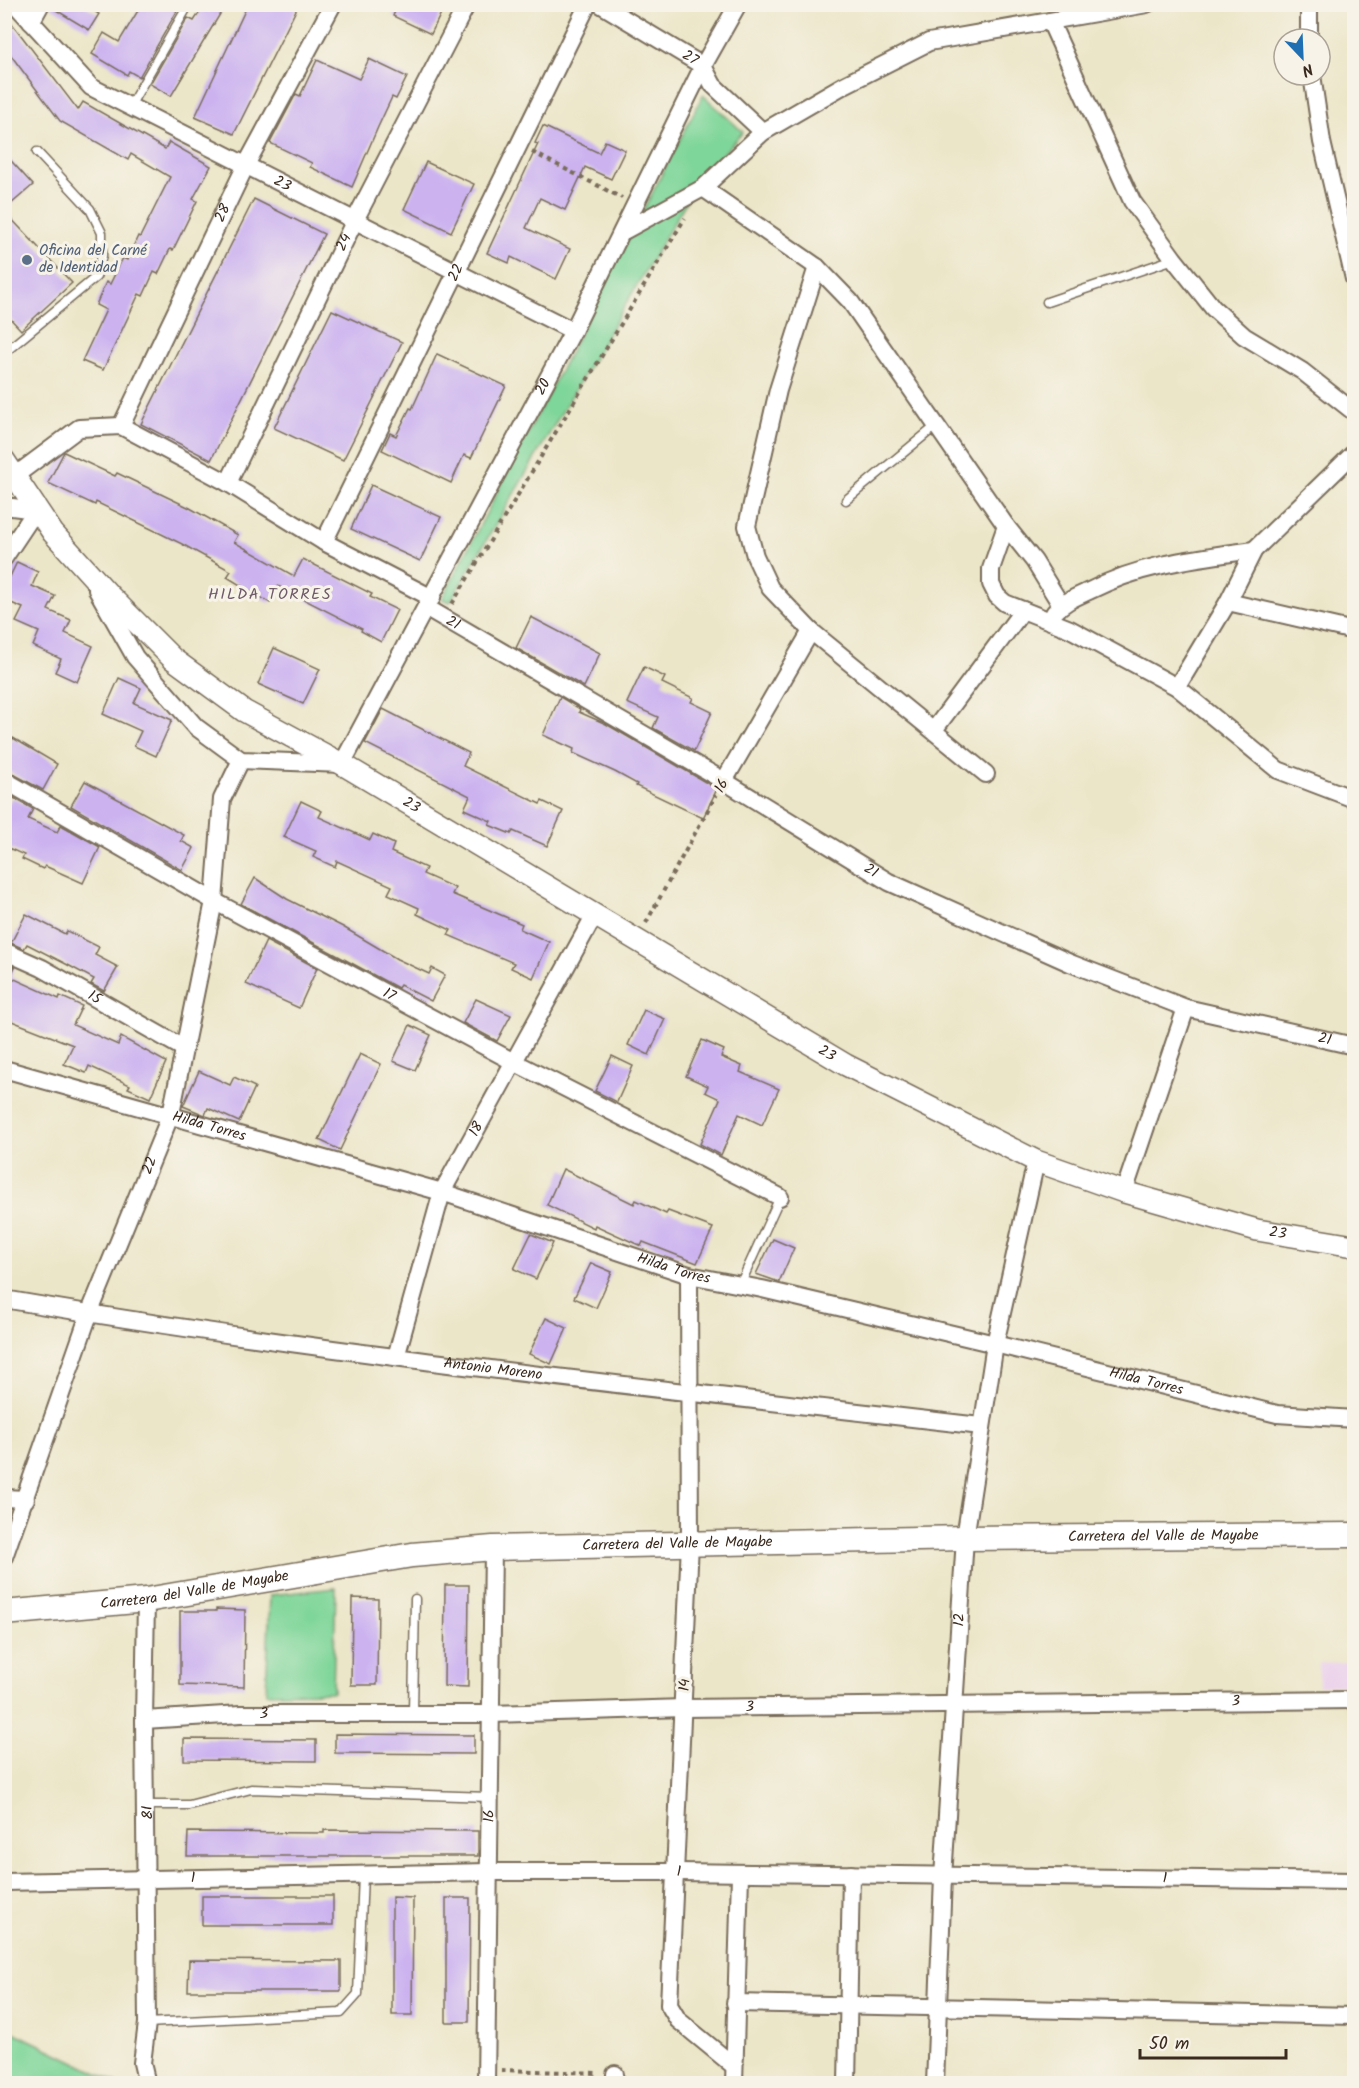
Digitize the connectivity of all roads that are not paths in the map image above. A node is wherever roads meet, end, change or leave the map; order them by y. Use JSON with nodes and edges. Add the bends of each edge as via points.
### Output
{"nodes":[{"id":1,"x":15,"y":4,"type":"edge"},
{"id":2,"x":41,"y":4,"type":"edge"},
{"id":3,"x":189,"y":4,"type":"edge"},
{"id":4,"x":333,"y":4,"type":"edge"},
{"id":5,"x":467,"y":4,"type":"edge"},
{"id":6,"x":588,"y":4,"type":"edge"},
{"id":7,"x":600,"y":4,"type":"edge"},
{"id":8,"x":738,"y":4,"type":"edge"},
{"id":9,"x":1147,"y":4,"type":"edge"},
{"id":10,"x":1310,"y":4,"type":"edge"},
{"id":11,"x":31,"y":21,"type":"junction"},
{"id":12,"x":1050,"y":21,"type":"junction"},
{"id":13,"x":1309,"y":27,"type":"edge"},
{"id":14,"x":703,"y":66,"type":"junction"},
{"id":15,"x":1314,"y":87,"type":"edge"},
{"id":16,"x":130,"y":106,"type":"junction"},
{"id":17,"x":763,"y":132,"type":"junction"},
{"id":18,"x":37,"y":152,"type":"dead end"},
{"id":19,"x":246,"y":165,"type":"junction"},
{"id":20,"x":703,"y":188,"type":"junction"},
{"id":21,"x":355,"y":220,"type":"junction"},
{"id":22,"x":622,"y":232,"type":"junction"},
{"id":23,"x":1174,"y":259,"type":"junction"},
{"id":24,"x":817,"y":267,"type":"junction"},
{"id":25,"x":458,"y":272,"type":"junction"},
{"id":26,"x":1354,"y":279,"type":"edge"},
{"id":27,"x":1047,"y":302,"type":"dead end"},
{"id":28,"x":573,"y":331,"type":"junction"},
{"id":29,"x":4,"y":353,"type":"edge"},
{"id":30,"x":1354,"y":412,"type":"edge"},
{"id":31,"x":937,"y":425,"type":"junction"},
{"id":32,"x":120,"y":426,"type":"junction"},
{"id":33,"x":1354,"y":453,"type":"edge"},
{"id":34,"x":10,"y":467,"type":"edge"},
{"id":35,"x":228,"y":483,"type":"junction"},
{"id":36,"x":846,"y":500,"type":"dead end"},
{"id":37,"x":4,"y":507,"type":"edge"},
{"id":38,"x":36,"y":510,"type":"junction"},
{"id":39,"x":1006,"y":526,"type":"junction"},
{"id":40,"x":324,"y":542,"type":"junction"},
{"id":41,"x":1254,"y":550,"type":"junction"},
{"id":42,"x":4,"y":558,"type":"edge"},
{"id":43,"x":85,"y":568,"type":"junction"},
{"id":44,"x":1228,"y":602,"type":"junction"},
{"id":45,"x":429,"y":603,"type":"junction"},
{"id":46,"x":1060,"y":605,"type":"junction"},
{"id":47,"x":1023,"y":610,"type":"junction"},
{"id":48,"x":1048,"y":621,"type":"junction"},
{"id":49,"x":811,"y":631,"type":"junction"},
{"id":50,"x":1354,"y":631,"type":"edge"},
{"id":51,"x":1177,"y":687,"type":"junction"},
{"id":52,"x":934,"y":730,"type":"junction"},
{"id":53,"x":241,"y":760,"type":"junction"},
{"id":54,"x":342,"y":764,"type":"junction"},
{"id":55,"x":986,"y":774,"type":"dead end"},
{"id":56,"x":4,"y":780,"type":"edge"},
{"id":57,"x":724,"y":781,"type":"junction"},
{"id":58,"x":1354,"y":798,"type":"edge"},
{"id":59,"x":214,"y":901,"type":"junction"},
{"id":60,"x":594,"y":916,"type":"junction"},
{"id":61,"x":4,"y":951,"type":"edge"},
{"id":62,"x":1186,"y":1008,"type":"junction"},
{"id":63,"x":1354,"y":1046,"type":"edge"},
{"id":64,"x":183,"y":1048,"type":"junction"},
{"id":65,"x":512,"y":1061,"type":"junction"},
{"id":66,"x":4,"y":1069,"type":"edge"},
{"id":67,"x":171,"y":1114,"type":"junction"},
{"id":68,"x":1036,"y":1161,"type":"junction"},
{"id":69,"x":442,"y":1192,"type":"junction"},
{"id":70,"x":1124,"y":1192,"type":"junction"},
{"id":71,"x":780,"y":1197,"type":"joint"},
{"id":72,"x":1354,"y":1246,"type":"edge"},
{"id":73,"x":689,"y":1275,"type":"junction"},
{"id":74,"x":740,"y":1285,"type":"junction"},
{"id":75,"x":4,"y":1299,"type":"edge"},
{"id":76,"x":89,"y":1314,"type":"junction"},
{"id":77,"x":995,"y":1344,"type":"junction"},
{"id":78,"x":396,"y":1357,"type":"junction"},
{"id":79,"x":688,"y":1392,"type":"junction"},
{"id":80,"x":1354,"y":1419,"type":"edge"},
{"id":81,"x":981,"y":1426,"type":"junction"},
{"id":82,"x":4,"y":1498,"type":"edge"},
{"id":83,"x":26,"y":1499,"type":"junction"},
{"id":84,"x":1354,"y":1535,"type":"edge"},
{"id":85,"x":965,"y":1538,"type":"junction"},
{"id":86,"x":690,"y":1543,"type":"junction"},
{"id":87,"x":493,"y":1548,"type":"junction"},
{"id":88,"x":4,"y":1557,"type":"edge"},
{"id":89,"x":415,"y":1599,"type":"dead end"},
{"id":90,"x":146,"y":1600,"type":"junction"},
{"id":91,"x":4,"y":1613,"type":"edge"},
{"id":92,"x":1354,"y":1700,"type":"edge"},
{"id":93,"x":955,"y":1705,"type":"junction"},
{"id":94,"x":684,"y":1708,"type":"junction"},
{"id":95,"x":414,"y":1713,"type":"junction"},
{"id":96,"x":489,"y":1714,"type":"junction"},
{"id":97,"x":144,"y":1720,"type":"junction"},
{"id":98,"x":489,"y":1797,"type":"junction"},
{"id":99,"x":146,"y":1805,"type":"junction"},
{"id":100,"x":489,"y":1872,"type":"junction"},
{"id":101,"x":676,"y":1872,"type":"junction"},
{"id":102,"x":740,"y":1874,"type":"junction"},
{"id":103,"x":851,"y":1874,"type":"junction"},
{"id":104,"x":363,"y":1875,"type":"junction"},
{"id":105,"x":943,"y":1876,"type":"junction"},
{"id":106,"x":145,"y":1879,"type":"junction"},
{"id":107,"x":1354,"y":1881,"type":"edge"},
{"id":108,"x":4,"y":1882,"type":"edge"},
{"id":109,"x":735,"y":2003,"type":"junction"},
{"id":110,"x":847,"y":2004,"type":"junction"},
{"id":111,"x":936,"y":2007,"type":"junction"},
{"id":112,"x":1354,"y":2016,"type":"edge"},
{"id":113,"x":147,"y":2023,"type":"junction"},
{"id":114,"x":734,"y":2066,"type":"junction"},
{"id":115,"x":486,"y":2076,"type":"edge"},
{"id":116,"x":147,"y":2084,"type":"edge"},
{"id":117,"x":734,"y":2084,"type":"edge"},
{"id":118,"x":847,"y":2084,"type":"edge"},
{"id":119,"x":935,"y":2084,"type":"edge"}],
"edges":[{"from":1,"to":11,"type":"street","name":"23"},
{"from":2,"to":11,"type":"street"},
{"from":3,"to":16,"type":"lane"},
{"from":4,"to":19,"type":"street","name":"28"},
{"from":5,"to":21,"type":"street","name":"24"},
{"from":6,"to":25,"type":"street","name":"22"},
{"from":7,"to":14,"type":"street","name":"27"},
{"from":8,"to":14,"type":"street","name":"20"},
{"from":9,"to":12,"type":"street"},
{"from":10,"to":13,"type":"street"},
{"from":11,"to":16,"type":"street","name":"23","via":[[91,87]]},
{"from":12,"to":17,"type":"street","via":[[929,42]]},
{"from":12,"to":23,"type":"street","via":[[1132,201]]},
{"from":14,"to":17,"type":"street","name":"27","via":[[713,85]]},
{"from":14,"to":22,"type":"street","name":"20"},
{"from":15,"to":26,"type":"street","via":[[1322,142]]},
{"from":16,"to":19,"type":"street","name":"23"},
{"from":17,"to":20,"type":"street"},
{"from":18,"to":29,"type":"lane","via":[[90,209],[102,233],[102,256],[96,277]]},
{"from":19,"to":21,"type":"street","name":"23"},
{"from":19,"to":32,"type":"street","name":"28"},
{"from":20,"to":22,"type":"street"},
{"from":20,"to":24,"type":"street"},
{"from":21,"to":25,"type":"street","name":"23"},
{"from":21,"to":35,"type":"street","name":"24"},
{"from":22,"to":28,"type":"street","name":"20"},
{"from":23,"to":27,"type":"lane"},
{"from":23,"to":30,"type":"street","via":[[1213,308],[1244,336],[1302,371]]},
{"from":24,"to":31,"type":"street","via":[[850,301]]},
{"from":24,"to":49,"type":"street","via":[[778,390],[747,526],[770,588]]},
{"from":25,"to":28,"type":"street","name":"23"},
{"from":25,"to":40,"type":"street","name":"22"},
{"from":28,"to":45,"type":"street","name":"20"},
{"from":31,"to":36,"type":"lane"},
{"from":31,"to":39,"type":"street"},
{"from":32,"to":34,"type":"street","via":[[79,428]]},
{"from":32,"to":35,"type":"street","name":"21"},
{"from":33,"to":41,"type":"street"},
{"from":34,"to":38,"type":"street","name":"23"},
{"from":35,"to":40,"type":"street","name":"21"},
{"from":37,"to":38,"type":"street"},
{"from":38,"to":42,"type":"street"},
{"from":38,"to":43,"type":"street","name":"23"},
{"from":39,"to":46,"type":"street","via":[[1034,561]]},
{"from":39,"to":47,"type":"street","via":[[991,569],[991,584],[1005,603]]},
{"from":40,"to":45,"type":"street","name":"21"},
{"from":41,"to":44,"type":"street"},
{"from":41,"to":46,"type":"street","via":[[1164,562],[1113,578]]},
{"from":43,"to":53,"type":"street","name":"23","via":[[135,657],[196,726]]},
{"from":43,"to":54,"type":"street","name":"23","via":[[173,659],[244,711]]},
{"from":44,"to":50,"type":"street"},
{"from":44,"to":51,"type":"street"},
{"from":45,"to":54,"type":"street","name":"20"},
{"from":45,"to":57,"type":"street","name":"21","via":[[443,618]]},
{"from":46,"to":48,"type":"street"},
{"from":47,"to":48,"type":"street"},
{"from":47,"to":52,"type":"street"},
{"from":48,"to":51,"type":"street"},
{"from":49,"to":52,"type":"street"},
{"from":49,"to":57,"type":"street","name":"16"},
{"from":51,"to":58,"type":"street","via":[[1278,770]]},
{"from":52,"to":55,"type":"street"},
{"from":53,"to":54,"type":"street","name":"23"},
{"from":53,"to":59,"type":"street","name":"22","via":[[222,799]]},
{"from":54,"to":60,"type":"street","name":"23"},
{"from":56,"to":59,"type":"street","name":"17"},
{"from":57,"to":62,"type":"street","name":"21","via":[[889,882],[1070,963]]},
{"from":59,"to":64,"type":"street","name":"22"},
{"from":59,"to":65,"type":"street","name":"17"},
{"from":60,"to":65,"type":"street","name":"18"},
{"from":60,"to":68,"type":"street","name":"23","via":[[846,1065]]},
{"from":61,"to":64,"type":"street","name":"15","via":[[42,968]]},
{"from":62,"to":63,"type":"street","name":"21"},
{"from":62,"to":70,"type":"street"},
{"from":64,"to":67,"type":"street","name":"22"},
{"from":65,"to":69,"type":"street","name":"18"},
{"from":65,"to":71,"type":"street","name":"17"},
{"from":66,"to":67,"type":"street","name":"Hilda Torres"},
{"from":67,"to":69,"type":"street","name":"Hilda Torres"},
{"from":67,"to":76,"type":"street","name":"22"},
{"from":68,"to":70,"type":"street","name":"23"},
{"from":68,"to":77,"type":"street","name":"12"},
{"from":69,"to":73,"type":"street","name":"Hilda Torres"},
{"from":69,"to":78,"type":"street","name":"18"},
{"from":70,"to":72,"type":"street","name":"23","via":[[1257,1230]]},
{"from":71,"to":74,"type":"lane"},
{"from":73,"to":74,"type":"street","name":"Hilda Torres"},
{"from":73,"to":79,"type":"street","name":"14"},
{"from":74,"to":77,"type":"street","name":"Hilda Torres"},
{"from":75,"to":76,"type":"street","name":"Antonio Moreno"},
{"from":76,"to":78,"type":"street","name":"Antonio Moreno"},
{"from":76,"to":83,"type":"street","name":"22"},
{"from":77,"to":80,"type":"street","name":"Hilda Torres","via":[[1277,1414]]},
{"from":77,"to":81,"type":"street","name":"12"},
{"from":78,"to":79,"type":"street","name":"Antonio Moreno"},
{"from":79,"to":81,"type":"street","name":"Antonio Moreno"},
{"from":79,"to":86,"type":"street","name":"14"},
{"from":81,"to":85,"type":"street","name":"12"},
{"from":82,"to":83,"type":"street"},
{"from":83,"to":88,"type":"street","name":"22"},
{"from":84,"to":85,"type":"main road","name":"Carretera del Valle de Mayabe"},
{"from":85,"to":86,"type":"main road","name":"Carretera del Valle de Mayabe"},
{"from":85,"to":93,"type":"street","name":"12"},
{"from":86,"to":87,"type":"main road","name":"Carretera del Valle de Mayabe"},
{"from":86,"to":94,"type":"street","name":"14"},
{"from":87,"to":90,"type":"main road","name":"Carretera del Valle de Mayabe","via":[[411,1555]]},
{"from":87,"to":96,"type":"street","name":"16"},
{"from":89,"to":95,"type":"lane"},
{"from":90,"to":91,"type":"main road","name":"Carretera del Valle de Mayabe"},
{"from":90,"to":97,"type":"street","name":"18"},
{"from":92,"to":93,"type":"street","name":"3"},
{"from":93,"to":94,"type":"street","name":"3"},
{"from":93,"to":105,"type":"street","name":"12"},
{"from":94,"to":96,"type":"street","name":"3"},
{"from":94,"to":101,"type":"street","name":"14"},
{"from":95,"to":96,"type":"street","name":"3"},
{"from":95,"to":97,"type":"street","name":"3","via":[[241,1714]]},
{"from":96,"to":98,"type":"street","name":"16"},
{"from":97,"to":99,"type":"street","name":"18"},
{"from":98,"to":99,"type":"lane","via":[[251,1789],[189,1804]]},
{"from":98,"to":100,"type":"street","name":"16"},
{"from":99,"to":106,"type":"street","name":"18"},
{"from":100,"to":101,"type":"street","name":"1"},
{"from":100,"to":104,"type":"street","name":"1"},
{"from":100,"to":115,"type":"street","name":"16"},
{"from":101,"to":102,"type":"street","name":"1"},
{"from":101,"to":114,"type":"street","name":"14","via":[[669,2005],[678,2020]]},
{"from":102,"to":103,"type":"street","name":"1"},
{"from":102,"to":109,"type":"street"},
{"from":103,"to":105,"type":"street","name":"1"},
{"from":103,"to":110,"type":"street"},
{"from":104,"to":106,"type":"street","name":"1"},
{"from":104,"to":113,"type":"lane","via":[[358,1994],[340,2013]]},
{"from":105,"to":107,"type":"street","name":"1"},
{"from":105,"to":111,"type":"street","name":"12"},
{"from":106,"to":108,"type":"street","name":"1"},
{"from":106,"to":113,"type":"street","name":"18"},
{"from":109,"to":110,"type":"street"},
{"from":109,"to":114,"type":"street"},
{"from":110,"to":111,"type":"street"},
{"from":110,"to":118,"type":"street"},
{"from":111,"to":112,"type":"street"},
{"from":111,"to":119,"type":"street","name":"12"},
{"from":113,"to":116,"type":"street","name":"18","via":[[142,2062]]},
{"from":114,"to":117,"type":"street"}]}
